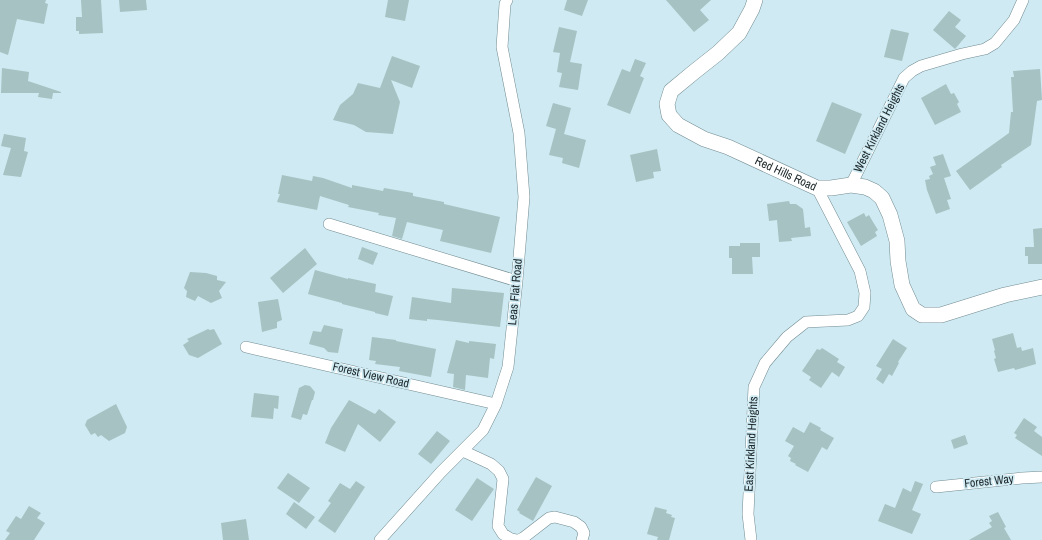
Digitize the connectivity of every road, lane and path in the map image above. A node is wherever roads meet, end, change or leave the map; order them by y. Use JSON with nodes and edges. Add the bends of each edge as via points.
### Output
{"nodes":[{"id":1,"x":507,"y":0,"type":"edge"},
{"id":2,"x":755,"y":0,"type":"edge"},
{"id":3,"x":1023,"y":0,"type":"edge"},
{"id":4,"x":851,"y":185,"type":"junction"},
{"id":5,"x":817,"y":188,"type":"junction"},
{"id":6,"x":329,"y":224,"type":"dead end"},
{"id":7,"x":517,"y":281,"type":"junction"},
{"id":8,"x":1042,"y":287,"type":"edge"},
{"id":9,"x":246,"y":347,"type":"dead end"},
{"id":10,"x":496,"y":404,"type":"junction"},
{"id":11,"x":463,"y":451,"type":"junction"},
{"id":12,"x":1042,"y":477,"type":"edge"},
{"id":13,"x":936,"y":487,"type":"dead end"},
{"id":14,"x":380,"y":540,"type":"edge"},
{"id":15,"x":518,"y":540,"type":"edge"},
{"id":16,"x":582,"y":540,"type":"edge"},
{"id":17,"x":751,"y":540,"type":"edge"}],
"edges":[{"from":1,"to":7,"type":"street","name":"Leas Flat Road","via":[[502,47],[519,133],[524,197]]},
{"from":2,"to":5,"type":"main road","name":"Red Hills Road","via":[[739,33],[672,91],[667,104],[669,115],[678,125],[704,139],[728,147]]},
{"from":3,"to":4,"type":"street","name":"West Kirkland Heights","via":[[1014,20],[995,43],[985,49],[921,66],[904,78]]},
{"from":4,"to":5,"type":"main road","name":"Red Hills Road"},
{"from":4,"to":8,"type":"main road","name":"Red Hills Road","via":[[865,187],[882,198],[897,241],[902,285],[913,309],[922,315],[941,315],[1005,295]]},
{"from":5,"to":17,"type":"street","name":"East Kirkland Heights","via":[[860,271],[864,307],[858,316],[848,320],[806,322],[765,363],[754,387],[748,514]]},
{"from":6,"to":7,"type":"street"},
{"from":7,"to":10,"type":"street","name":"Leas Flat Road","via":[[508,367]]},
{"from":9,"to":10,"type":"street","name":"Forest View Road"},
{"from":10,"to":11,"type":"street","name":"Leas Flat Road","via":[[483,430]]},
{"from":11,"to":14,"type":"street","name":"Leas Flat Road"},
{"from":11,"to":15,"type":"street","via":[[491,464],[499,471],[503,479],[498,526],[503,534]]},
{"from":12,"to":13,"type":"street","name":"Forest Way"},
{"from":15,"to":16,"type":"street","via":[[548,518],[555,517],[574,522],[581,527],[584,533]]}]}
